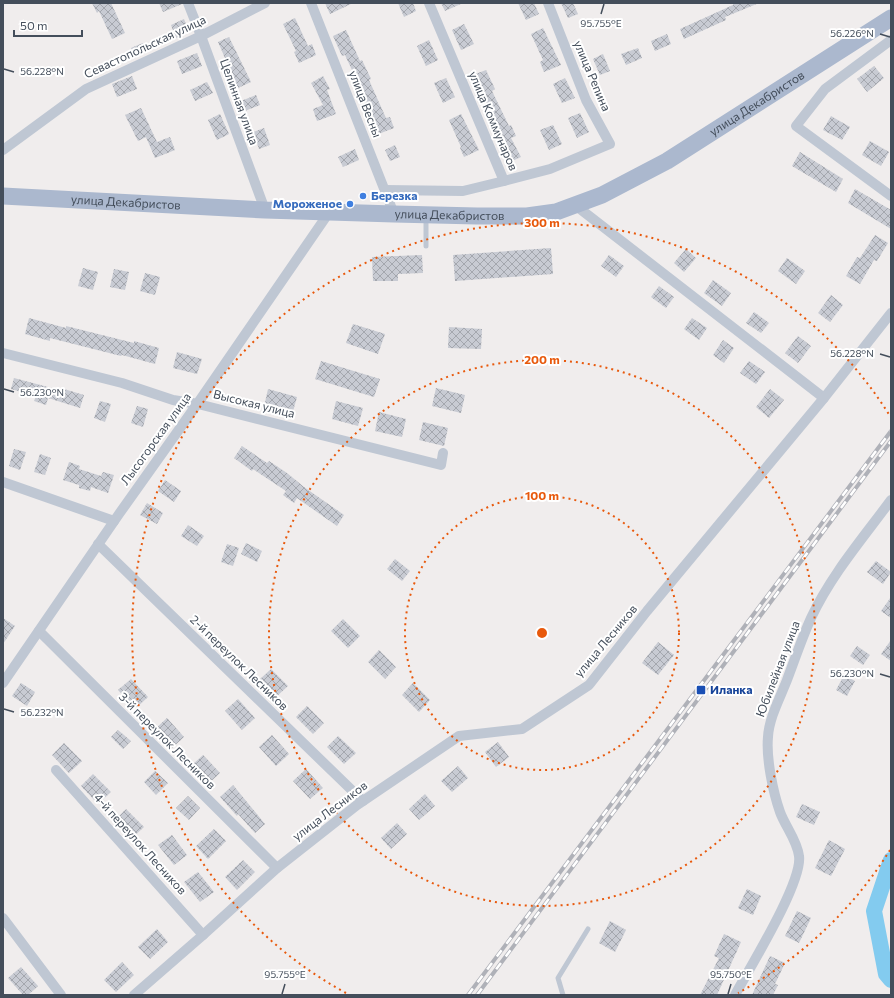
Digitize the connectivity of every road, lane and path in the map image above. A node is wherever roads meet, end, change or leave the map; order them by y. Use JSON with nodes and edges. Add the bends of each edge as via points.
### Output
{"nodes":[{"id":1,"x":188,"y":3,"type":"edge"},
{"id":2,"x":265,"y":3,"type":"edge"},
{"id":3,"x":311,"y":3,"type":"edge"},
{"id":4,"x":429,"y":3,"type":"edge"},
{"id":5,"x":548,"y":3,"type":"edge"},
{"id":6,"x":891,"y":18,"type":"edge"},
{"id":7,"x":201,"y":36,"type":"junction"},
{"id":8,"x":891,"y":40,"type":"edge"},
{"id":9,"x":3,"y":150,"type":"edge"},
{"id":10,"x":504,"y":181,"type":"junction"},
{"id":11,"x":385,"y":190,"type":"junction"},
{"id":12,"x":3,"y":196,"type":"edge"},
{"id":13,"x":891,"y":196,"type":"edge"},
{"id":14,"x":575,"y":205,"type":"junction"},
{"id":15,"x":265,"y":210,"type":"junction"},
{"id":16,"x":330,"y":211,"type":"junction"},
{"id":17,"x":394,"y":214,"type":"junction"},
{"id":18,"x":426,"y":215,"type":"junction"},
{"id":19,"x":426,"y":246,"type":"dead end"},
{"id":20,"x":891,"y":313,"type":"edge"},
{"id":21,"x":3,"y":353,"type":"edge"},
{"id":22,"x":824,"y":398,"type":"junction"},
{"id":23,"x":198,"y":404,"type":"junction"},
{"id":24,"x":443,"y":453,"type":"dead end"},
{"id":25,"x":3,"y":482,"type":"edge"},
{"id":26,"x":891,"y":500,"type":"edge"},
{"id":27,"x":114,"y":521,"type":"junction"},
{"id":28,"x":98,"y":544,"type":"junction"},
{"id":29,"x":39,"y":631,"type":"junction"},
{"id":30,"x":3,"y":683,"type":"edge"},
{"id":31,"x":56,"y":770,"type":"dead end"},
{"id":32,"x":363,"y":801,"type":"junction"},
{"id":33,"x":277,"y":868,"type":"junction"},
{"id":34,"x":3,"y":918,"type":"edge"},
{"id":35,"x":588,"y":929,"type":"dead end"},
{"id":36,"x":203,"y":935,"type":"junction"},
{"id":37,"x":61,"y":995,"type":"edge"},
{"id":38,"x":134,"y":995,"type":"edge"},
{"id":39,"x":563,"y":995,"type":"edge"},
{"id":40,"x":735,"y":995,"type":"edge"}],
"edges":[{"from":1,"to":7,"type":"street","name":"Целинная улица"},
{"from":2,"to":7,"type":"street","name":"Севастопольская улица"},
{"from":3,"to":11,"type":"street","name":"улица Весны"},
{"from":4,"to":10,"type":"street","name":"улица Коммунаров"},
{"from":5,"to":10,"type":"street","name":"улица Репина","via":[[586,100],[610,144],[550,169]]},
{"from":6,"to":14,"type":"main road","name":"улица Декабристов","via":[[667,161],[602,195]]},
{"from":7,"to":9,"type":"street","name":"Севастопольская улица","via":[[86,89]]},
{"from":7,"to":15,"type":"street","name":"Целинная улица"},
{"from":8,"to":13,"type":"street","via":[[825,89],[796,126]]},
{"from":10,"to":11,"type":"street","name":"улица Коммунаров","via":[[463,191]]},
{"from":11,"to":17,"type":"street","name":"улица Весны"},
{"from":12,"to":15,"type":"main road","name":"улица Декабристов"},
{"from":14,"to":18,"type":"main road","name":"улица Декабристов","via":[[556,212],[527,216]]},
{"from":14,"to":22,"type":"street"},
{"from":15,"to":16,"type":"main road","name":"улица Декабристов"},
{"from":16,"to":17,"type":"main road","name":"улица Декабристов"},
{"from":16,"to":23,"type":"street","name":"Лысогорская улица"},
{"from":17,"to":18,"type":"main road","name":"улица Декабристов"},
{"from":18,"to":19,"type":"lane"},
{"from":20,"to":22,"type":"street","name":"улица Лесников"},
{"from":21,"to":23,"type":"street","name":"Высокая улица","via":[[122,383],[173,400]]},
{"from":22,"to":32,"type":"street","name":"улица Лесников","via":[[647,611],[589,685],[522,729],[460,736]]},
{"from":23,"to":24,"type":"street","name":"Высокая улица","via":[[441,464]]},
{"from":23,"to":27,"type":"street","name":"Лысогорская улица"},
{"from":25,"to":27,"type":"street"},
{"from":26,"to":40,"type":"street","name":"Юбилейная улица","via":[[839,569],[812,617],[772,717],[767,753],[780,812],[795,843],[799,867],[775,922]]},
{"from":27,"to":28,"type":"street","name":"Лысогорская улица"},
{"from":28,"to":29,"type":"street","name":"Лысогорская улица"},
{"from":28,"to":32,"type":"street","name":"2-й переулок Лесников"},
{"from":29,"to":30,"type":"street","name":"Лысогорская улица"},
{"from":29,"to":33,"type":"street","name":"3-й переулок Лесников"},
{"from":31,"to":36,"type":"street","name":"4-й переулок Лесников"},
{"from":32,"to":33,"type":"street","name":"улица Лесников"},
{"from":33,"to":36,"type":"street","name":"улица Лесников"},
{"from":34,"to":37,"type":"street"},
{"from":35,"to":39,"type":"lane","via":[[558,978]]},
{"from":36,"to":38,"type":"street","name":"улица Лесников"}]}
